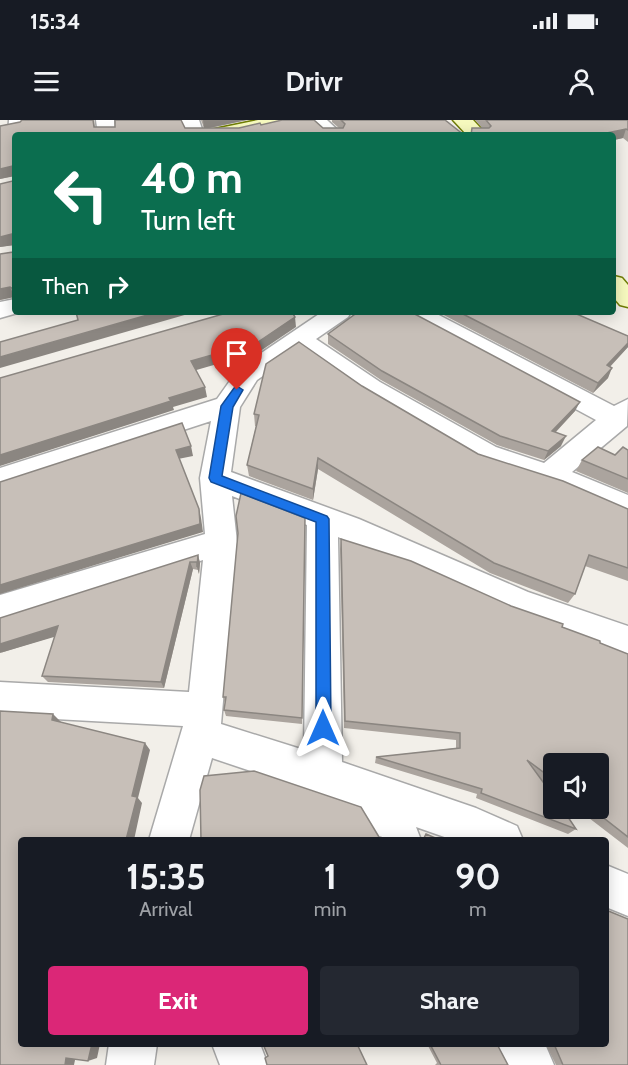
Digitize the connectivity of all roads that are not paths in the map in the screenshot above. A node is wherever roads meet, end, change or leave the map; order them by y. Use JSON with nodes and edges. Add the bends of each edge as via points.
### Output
{"nodes":[{"id":1,"x":316,"y":120,"type":"edge"},
{"id":2,"x":462,"y":120,"type":"edge"},
{"id":3,"x":274,"y":121,"type":"edge"},
{"id":4,"x":225,"y":132,"type":"edge"},
{"id":5,"x":330,"y":132,"type":"edge"},
{"id":6,"x":473,"y":132,"type":"edge"},
{"id":7,"x":616,"y":285,"type":"edge"},
{"id":8,"x":628,"y":300,"type":"edge"},
{"id":9,"x":332,"y":315,"type":"edge"},
{"id":10,"x":420,"y":315,"type":"edge"},
{"id":11,"x":302,"y":327,"type":"edge"},
{"id":12,"x":227,"y":406,"type":"junction"},
{"id":13,"x":622,"y":414,"type":"edge"},
{"id":14,"x":549,"y":475,"type":"junction"},
{"id":15,"x":215,"y":478,"type":"junction"},
{"id":16,"x":0,"y":479,"type":"edge"},
{"id":17,"x":628,"y":508,"type":"edge"},
{"id":18,"x":322,"y":519,"type":"junction"},
{"id":19,"x":220,"y":542,"type":"junction"},
{"id":20,"x":0,"y":610,"type":"edge"},
{"id":21,"x":628,"y":641,"type":"edge"},
{"id":22,"x":0,"y":699,"type":"edge"},
{"id":23,"x":202,"y":723,"type":"junction"},
{"id":24,"x":323,"y":775,"type":"junction"},
{"id":25,"x":374,"y":793,"type":"junction"},
{"id":26,"x":170,"y":837,"type":"edge"},
{"id":27,"x":399,"y":837,"type":"edge"},
{"id":28,"x":497,"y":837,"type":"edge"},
{"id":29,"x":609,"y":887,"type":"edge"},
{"id":30,"x":628,"y":895,"type":"edge"},
{"id":31,"x":133,"y":1047,"type":"edge"},
{"id":32,"x":237,"y":1047,"type":"edge"},
{"id":33,"x":520,"y":1047,"type":"edge"},
{"id":34,"x":130,"y":1065,"type":"edge"},
{"id":35,"x":244,"y":1065,"type":"edge"},
{"id":36,"x":530,"y":1065,"type":"edge"}],
"edges":[{"from":1,"to":5,"type":"street"},
{"from":2,"to":6,"type":"street"},
{"from":3,"to":4,"type":"street"},
{"from":7,"to":8,"type":"street"},
{"from":9,"to":11,"type":"street"},
{"from":10,"to":13,"type":"street"},
{"from":11,"to":12,"type":"street","via":[[248,374]]},
{"from":11,"to":14,"type":"street","via":[[371,389],[486,455]]},
{"from":12,"to":15,"type":"street"},
{"from":12,"to":16,"type":"street"},
{"from":13,"to":14,"type":"street"},
{"from":14,"to":17,"type":"street"},
{"from":15,"to":18,"type":"street"},
{"from":15,"to":19,"type":"street"},
{"from":18,"to":21,"type":"street","via":[[519,603]]},
{"from":18,"to":24,"type":"street"},
{"from":19,"to":20,"type":"street"},
{"from":19,"to":23,"type":"street"},
{"from":22,"to":23,"type":"street"},
{"from":23,"to":24,"type":"street"},
{"from":23,"to":26,"type":"street"},
{"from":24,"to":25,"type":"street"},
{"from":25,"to":27,"type":"street"},
{"from":25,"to":28,"type":"street"},
{"from":29,"to":30,"type":"street"},
{"from":31,"to":34,"type":"street"},
{"from":32,"to":35,"type":"street"},
{"from":33,"to":36,"type":"street"}]}
